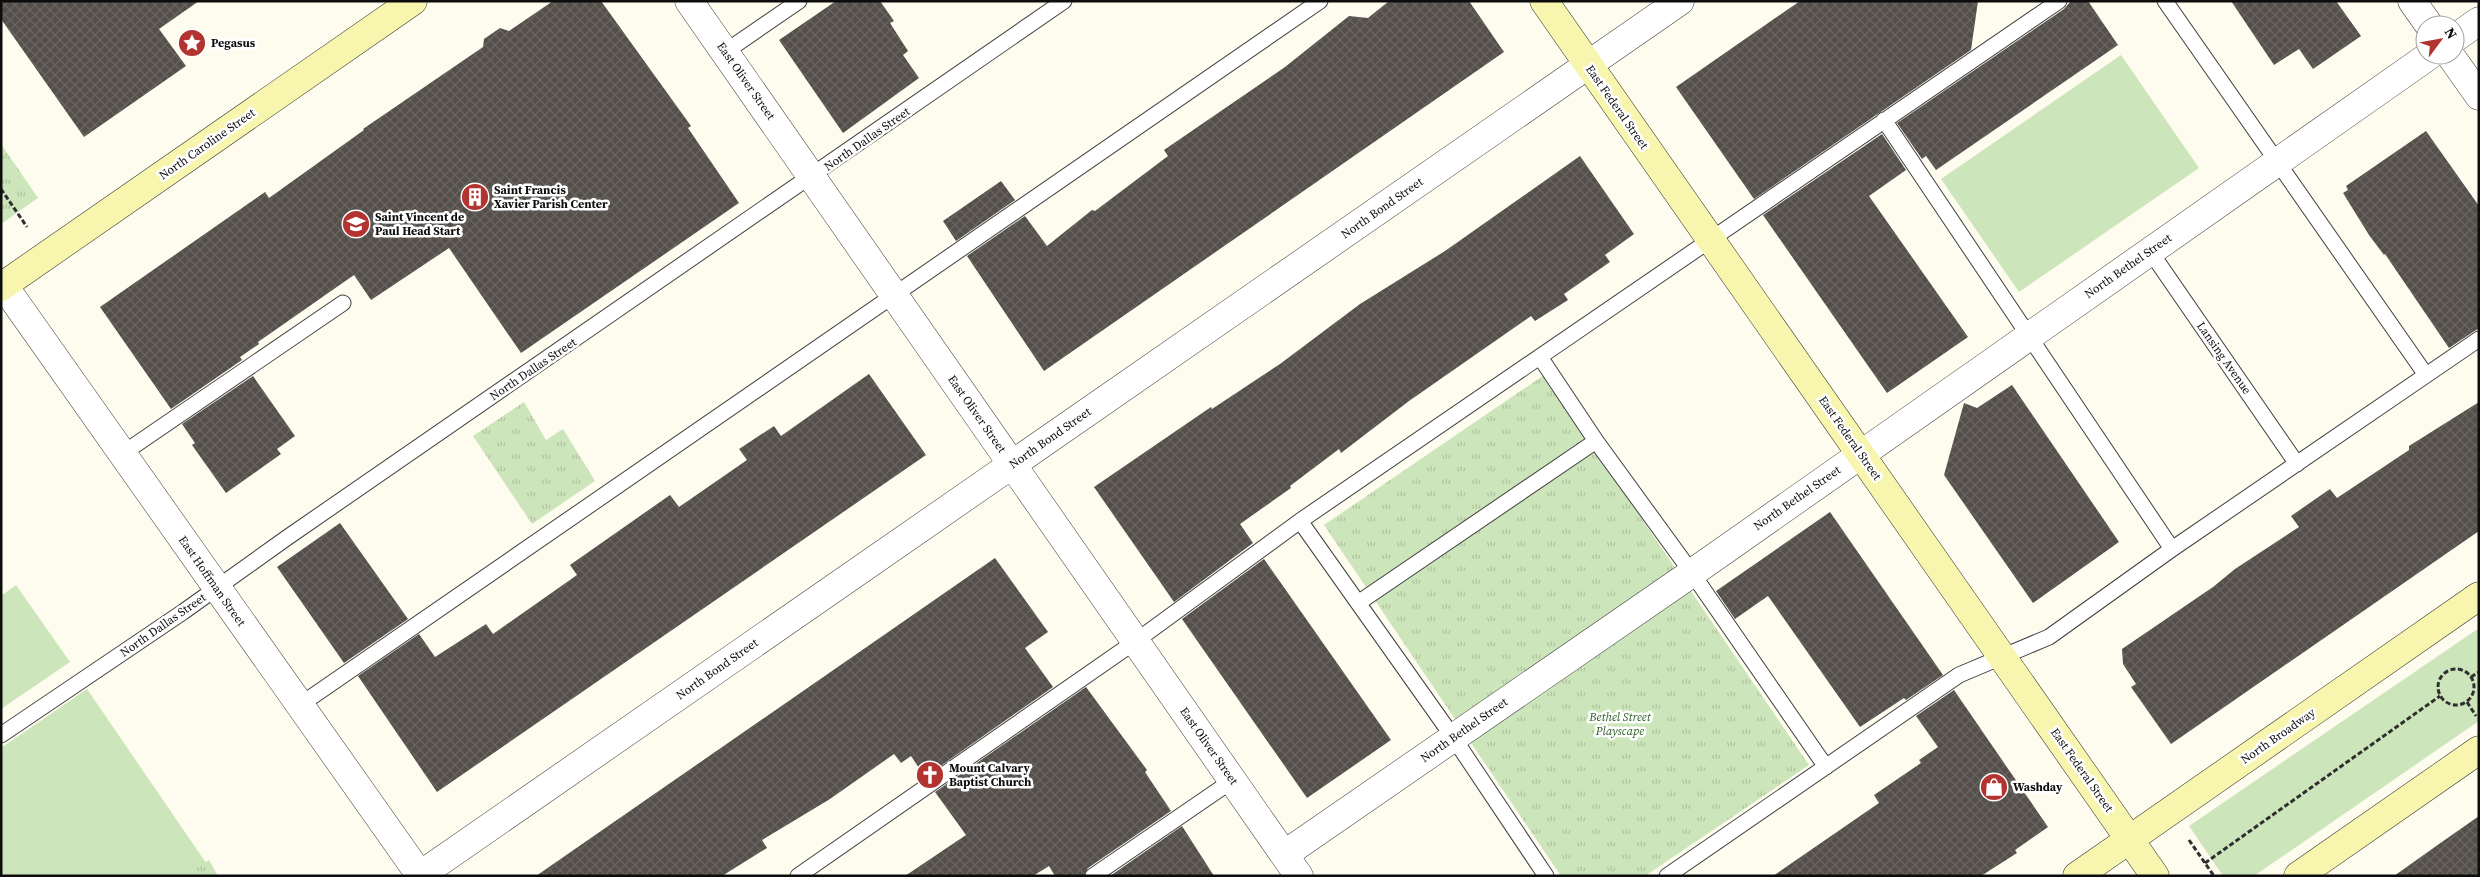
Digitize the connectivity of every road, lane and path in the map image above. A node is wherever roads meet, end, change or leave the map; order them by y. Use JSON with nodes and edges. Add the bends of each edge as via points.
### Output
{"nodes":[{"id":1,"x":413,"y":1,"type":"edge"},
{"id":2,"x":689,"y":1,"type":"edge"},
{"id":3,"x":799,"y":1,"type":"edge"},
{"id":4,"x":1064,"y":1,"type":"edge"},
{"id":5,"x":1320,"y":1,"type":"edge"},
{"id":6,"x":1544,"y":1,"type":"edge"},
{"id":7,"x":1680,"y":1,"type":"edge"},
{"id":8,"x":2059,"y":1,"type":"edge"},
{"id":9,"x":2165,"y":1,"type":"edge"},
{"id":10,"x":2412,"y":1,"type":"edge"},
{"id":11,"x":2421,"y":15,"type":"edge"},
{"id":12,"x":2479,"y":22,"type":"edge"},
{"id":13,"x":2465,"y":31,"type":"edge"},
{"id":14,"x":725,"y":52,"type":"junction"},
{"id":15,"x":1588,"y":65,"type":"junction"},
{"id":16,"x":2416,"y":65,"type":"edge"},
{"id":17,"x":2457,"y":65,"type":"edge"},
{"id":18,"x":2479,"y":96,"type":"edge"},
{"id":19,"x":1884,"y":120,"type":"junction"},
{"id":20,"x":2277,"y":163,"type":"junction"},
{"id":21,"x":812,"y":177,"type":"junction"},
{"id":22,"x":1,"y":189,"type":"edge"},
{"id":23,"x":1710,"y":238,"type":"junction"},
{"id":24,"x":2150,"y":251,"type":"junction"},
{"id":25,"x":47,"y":256,"type":"junction"},
{"id":26,"x":3,"y":286,"type":"edge"},
{"id":27,"x":896,"y":296,"type":"junction"},
{"id":28,"x":342,"y":303,"type":"dead end"},
{"id":29,"x":2028,"y":336,"type":"junction"},
{"id":30,"x":2479,"y":339,"type":"edge"},
{"id":31,"x":1540,"y":357,"type":"junction"},
{"id":32,"x":2426,"y":375,"type":"junction"},
{"id":33,"x":1596,"y":441,"type":"junction"},
{"id":34,"x":1860,"y":453,"type":"junction"},
{"id":35,"x":122,"y":454,"type":"junction"},
{"id":36,"x":1012,"y":464,"type":"junction"},
{"id":37,"x":2297,"y":464,"type":"junction"},
{"id":38,"x":1300,"y":521,"type":"junction"},
{"id":39,"x":2172,"y":549,"type":"junction"},
{"id":40,"x":1692,"y":573,"type":"junction"},
{"id":41,"x":216,"y":587,"type":"junction"},
{"id":42,"x":2479,"y":596,"type":"edge"},
{"id":43,"x":1358,"y":603,"type":"junction"},
{"id":44,"x":1136,"y":641,"type":"junction"},
{"id":45,"x":2002,"y":656,"type":"junction"},
{"id":46,"x":2479,"y":672,"type":"edge"},
{"id":47,"x":2471,"y":677,"type":"junction"},
{"id":48,"x":2440,"y":696,"type":"junction"},
{"id":49,"x":2467,"y":702,"type":"junction"},
{"id":50,"x":300,"y":705,"type":"junction"},
{"id":51,"x":2479,"y":720,"type":"edge"},
{"id":52,"x":1,"y":735,"type":"edge"},
{"id":53,"x":1453,"y":737,"type":"junction"},
{"id":54,"x":2479,"y":750,"type":"edge"},
{"id":55,"x":1826,"y":767,"type":"junction"},
{"id":56,"x":1232,"y":780,"type":"junction"},
{"id":57,"x":2186,"y":836,"type":"dead end"},
{"id":58,"x":2130,"y":839,"type":"junction"},
{"id":59,"x":2205,"y":863,"type":"junction"},
{"id":60,"x":1292,"y":865,"type":"edge"},
{"id":61,"x":420,"y":875,"type":"edge"},
{"id":62,"x":798,"y":876,"type":"edge"},
{"id":63,"x":1093,"y":876,"type":"edge"},
{"id":64,"x":1546,"y":876,"type":"edge"},
{"id":65,"x":1667,"y":876,"type":"edge"},
{"id":66,"x":2076,"y":876,"type":"edge"},
{"id":67,"x":2155,"y":876,"type":"edge"},
{"id":68,"x":2214,"y":876,"type":"edge"},
{"id":69,"x":2298,"y":876,"type":"edge"}],
"edges":[{"from":1,"to":25,"type":"street","name":"North Caroline Street"},
{"from":2,"to":14,"type":"street","name":"East Oliver Street"},
{"from":3,"to":14,"type":"lane"},
{"from":4,"to":21,"type":"lane","name":"North Dallas Street"},
{"from":5,"to":27,"type":"lane"},
{"from":6,"to":15,"type":"street","name":"East Federal Street"},
{"from":7,"to":15,"type":"street","name":"North Bond Street"},
{"from":8,"to":19,"type":"lane"},
{"from":9,"to":20,"type":"lane"},
{"from":10,"to":11,"type":"street"},
{"from":12,"to":13,"type":"street"},
{"from":14,"to":21,"type":"street","name":"East Oliver Street"},
{"from":15,"to":23,"type":"street","name":"East Federal Street"},
{"from":15,"to":36,"type":"street","name":"North Bond Street"},
{"from":16,"to":20,"type":"street","name":"North Bethel Street"},
{"from":17,"to":18,"type":"street"},
{"from":19,"to":23,"type":"lane"},
{"from":19,"to":29,"type":"lane"},
{"from":20,"to":24,"type":"street","name":"North Bethel Street"},
{"from":20,"to":32,"type":"lane"},
{"from":21,"to":27,"type":"street","name":"East Oliver Street"},
{"from":21,"to":41,"type":"lane","name":"North Dallas Street"},
{"from":22,"to":25,"type":"path"},
{"from":23,"to":31,"type":"lane"},
{"from":23,"to":34,"type":"street","name":"East Federal Street"},
{"from":24,"to":29,"type":"street","name":"North Bethel Street"},
{"from":24,"to":37,"type":"lane","name":"Lansing Avenue"},
{"from":25,"to":26,"type":"street","name":"North Caroline Street"},
{"from":26,"to":35,"type":"street","name":"East Hoffman Street"},
{"from":27,"to":36,"type":"street","name":"East Oliver Street"},
{"from":27,"to":50,"type":"lane"},
{"from":28,"to":35,"type":"lane"},
{"from":29,"to":34,"type":"street","name":"North Bethel Street"},
{"from":29,"to":39,"type":"lane"},
{"from":30,"to":32,"type":"lane"},
{"from":31,"to":33,"type":"lane"},
{"from":31,"to":38,"type":"lane"},
{"from":32,"to":37,"type":"lane"},
{"from":33,"to":40,"type":"lane"},
{"from":33,"to":43,"type":"lane"},
{"from":34,"to":40,"type":"street","name":"North Bethel Street"},
{"from":34,"to":45,"type":"street","name":"East Federal Street"},
{"from":35,"to":41,"type":"street","name":"East Hoffman Street"},
{"from":36,"to":44,"type":"street","name":"East Oliver Street"},
{"from":36,"to":61,"type":"street","name":"North Bond Street"},
{"from":37,"to":39,"type":"lane"},
{"from":38,"to":43,"type":"lane"},
{"from":38,"to":44,"type":"lane"},
{"from":39,"to":45,"type":"lane","via":[[2049,637]]},
{"from":40,"to":53,"type":"street","name":"North Bethel Street"},
{"from":40,"to":55,"type":"lane"},
{"from":41,"to":50,"type":"street","name":"East Hoffman Street"},
{"from":41,"to":52,"type":"lane","name":"North Dallas Street"},
{"from":42,"to":58,"type":"street","name":"North Broadway"},
{"from":43,"to":53,"type":"lane"},
{"from":44,"to":56,"type":"street","name":"East Oliver Street"},
{"from":44,"to":62,"type":"lane"},
{"from":45,"to":55,"type":"lane","via":[[1959,675]]},
{"from":45,"to":58,"type":"street","name":"East Federal Street"},
{"from":46,"to":47,"type":"path"},
{"from":47,"to":48,"type":"path","via":[[2458,668],[2447,671],[2439,679]]},
{"from":47,"to":49,"type":"path","via":[[2474,690]]},
{"from":48,"to":49,"type":"path","via":[[2456,706]]},
{"from":48,"to":59,"type":"path"},
{"from":49,"to":51,"type":"path"},
{"from":50,"to":61,"type":"street","name":"East Hoffman Street"},
{"from":53,"to":60,"type":"street","name":"North Bethel Street"},
{"from":53,"to":64,"type":"lane"},
{"from":54,"to":69,"type":"street"},
{"from":55,"to":65,"type":"lane"},
{"from":56,"to":60,"type":"street","name":"East Oliver Street"},
{"from":56,"to":63,"type":"lane"},
{"from":57,"to":59,"type":"path"},
{"from":58,"to":66,"type":"street","name":"North Broadway"},
{"from":58,"to":67,"type":"street","name":"East Federal Street"},
{"from":59,"to":68,"type":"path"}]}
